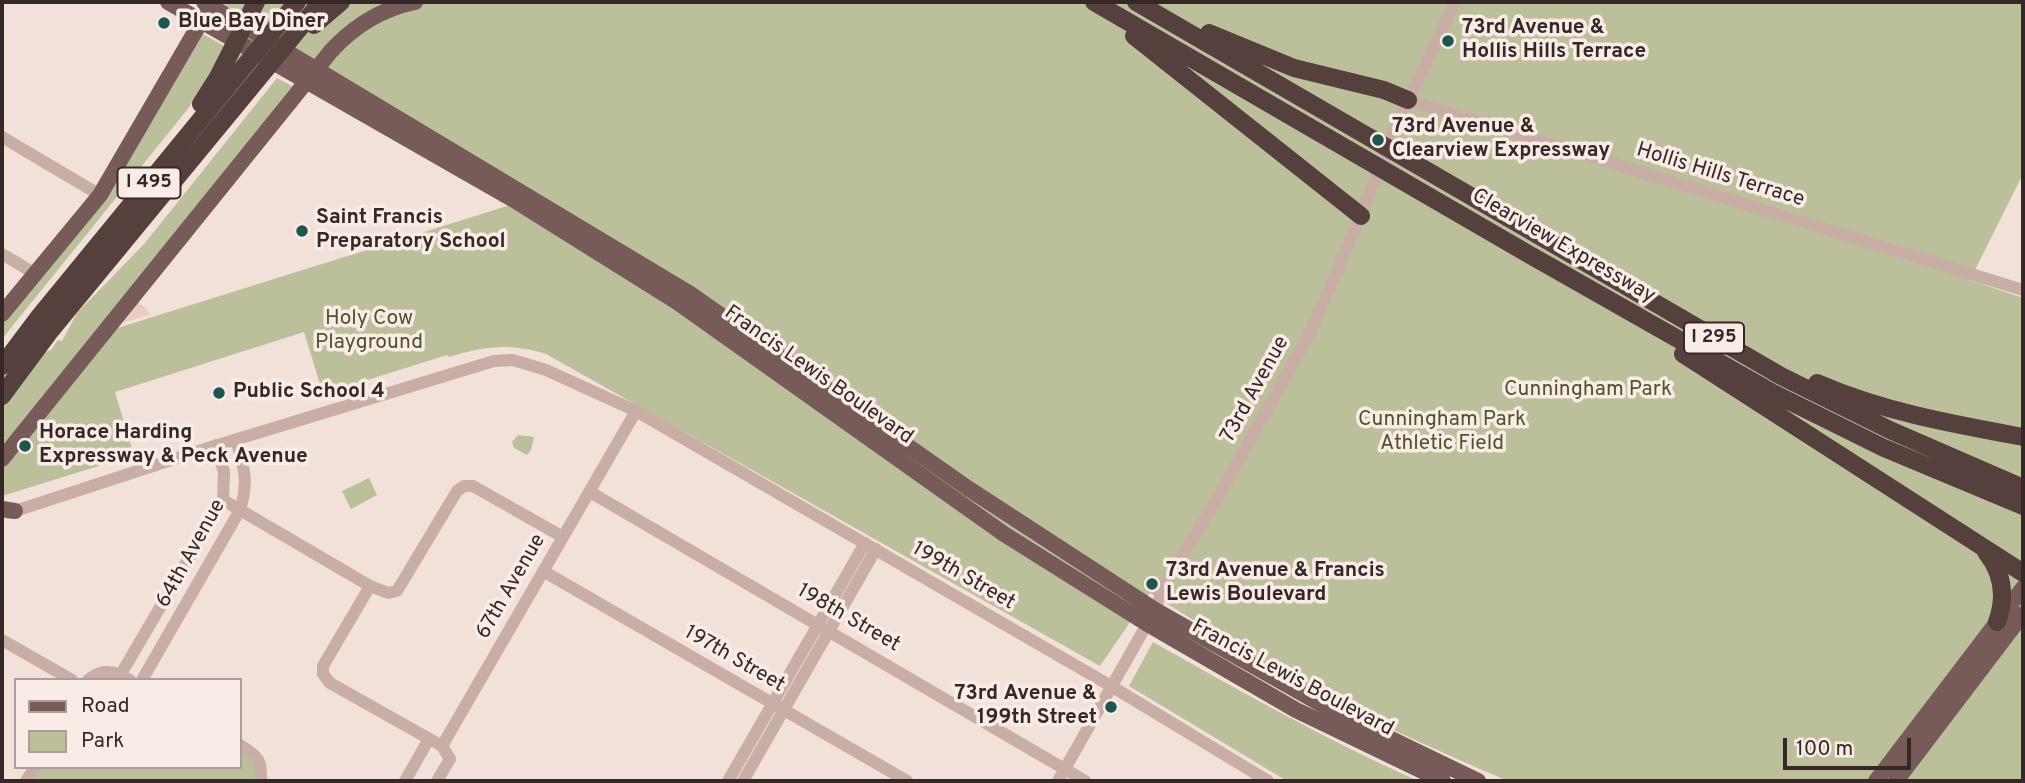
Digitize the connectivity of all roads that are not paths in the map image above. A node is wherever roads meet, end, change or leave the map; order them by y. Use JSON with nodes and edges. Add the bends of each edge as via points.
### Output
{"nodes":[{"id":1,"x":168,"y":2,"type":"edge"},
{"id":2,"x":256,"y":2,"type":"edge"},
{"id":3,"x":297,"y":2,"type":"edge"},
{"id":4,"x":321,"y":2,"type":"edge"},
{"id":5,"x":341,"y":2,"type":"edge"},
{"id":6,"x":415,"y":2,"type":"edge"},
{"id":7,"x":1092,"y":2,"type":"edge"},
{"id":8,"x":1136,"y":2,"type":"edge"},
{"id":9,"x":1142,"y":2,"type":"edge"},
{"id":10,"x":1455,"y":2,"type":"edge"},
{"id":11,"x":207,"y":7,"type":"edge"},
{"id":12,"x":312,"y":74,"type":"junction"},
{"id":13,"x":1408,"y":100,"type":"junction"},
{"id":14,"x":216,"y":130,"type":"junction"},
{"id":15,"x":2,"y":137,"type":"edge"},
{"id":16,"x":100,"y":195,"type":"junction"},
{"id":17,"x":1362,"y":216,"type":"junction"},
{"id":18,"x":115,"y":224,"type":"junction"},
{"id":19,"x":2,"y":254,"type":"edge"},
{"id":20,"x":1530,"y":255,"type":"junction"},
{"id":21,"x":34,"y":273,"type":"junction"},
{"id":22,"x":2022,"y":288,"type":"edge"},
{"id":23,"x":1668,"y":311,"type":"junction"},
{"id":24,"x":2,"y":314,"type":"edge"},
{"id":25,"x":2,"y":366,"type":"edge"},
{"id":26,"x":2,"y":396,"type":"edge"},
{"id":27,"x":636,"y":411,"type":"junction"},
{"id":28,"x":2023,"y":437,"type":"edge"},
{"id":29,"x":236,"y":440,"type":"junction"},
{"id":30,"x":216,"y":445,"type":"junction"},
{"id":31,"x":2,"y":459,"type":"edge"},
{"id":32,"x":2023,"y":488,"type":"edge"},
{"id":33,"x":590,"y":492,"type":"junction"},
{"id":34,"x":223,"y":500,"type":"junction"},
{"id":35,"x":2023,"y":506,"type":"edge"},
{"id":36,"x":240,"y":510,"type":"junction"},
{"id":37,"x":6,"y":512,"type":"edge"},
{"id":38,"x":563,"y":537,"type":"junction"},
{"id":39,"x":1973,"y":541,"type":"junction"},
{"id":40,"x":870,"y":546,"type":"junction"},
{"id":41,"x":543,"y":571,"type":"junction"},
{"id":42,"x":2023,"y":573,"type":"edge"},
{"id":43,"x":370,"y":586,"type":"junction"},
{"id":44,"x":2023,"y":589,"type":"edge"},
{"id":45,"x":165,"y":599,"type":"junction"},
{"id":46,"x":184,"y":609,"type":"junction"},
{"id":47,"x":2023,"y":614,"type":"edge"},
{"id":48,"x":1150,"y":616,"type":"junction"},
{"id":49,"x":1997,"y":622,"type":"junction"},
{"id":50,"x":824,"y":627,"type":"junction"},
{"id":51,"x":2,"y":640,"type":"edge"},
{"id":52,"x":126,"y":677,"type":"edge"},
{"id":53,"x":68,"y":678,"type":"edge"},
{"id":54,"x":90,"y":678,"type":"edge"},
{"id":55,"x":143,"y":678,"type":"edge"},
{"id":56,"x":1111,"y":686,"type":"junction"},
{"id":57,"x":778,"y":708,"type":"junction"},
{"id":58,"x":429,"y":739,"type":"junction"},
{"id":59,"x":242,"y":746,"type":"edge"},
{"id":60,"x":442,"y":746,"type":"junction"},
{"id":61,"x":1065,"y":769,"type":"junction"},
{"id":62,"x":261,"y":781,"type":"edge"},
{"id":63,"x":405,"y":781,"type":"edge"},
{"id":64,"x":437,"y":781,"type":"edge"},
{"id":65,"x":728,"y":781,"type":"edge"},
{"id":66,"x":743,"y":781,"type":"edge"},
{"id":67,"x":906,"y":781,"type":"edge"},
{"id":68,"x":1058,"y":781,"type":"edge"},
{"id":69,"x":1085,"y":781,"type":"edge"},
{"id":70,"x":1268,"y":781,"type":"edge"},
{"id":71,"x":1443,"y":781,"type":"edge"},
{"id":72,"x":1478,"y":781,"type":"edge"},
{"id":73,"x":1877,"y":781,"type":"edge"},
{"id":74,"x":1896,"y":781,"type":"edge"}],
"edges":[{"from":1,"to":11,"type":"main road","name":"Francis Lewis Boulevard"},
{"from":2,"to":18,"type":"highway","via":[[208,93]]},
{"from":3,"to":18,"type":"highway","number":"I 495"},
{"from":4,"to":14,"type":"highway","number":"I 495"},
{"from":5,"to":14,"type":"highway","via":[[317,21]]},
{"from":6,"to":12,"type":"main road","via":[[360,25]]},
{"from":7,"to":17,"type":"highway"},
{"from":7,"to":20,"type":"highway","name":"Clearview Expressway","number":"I 295"},
{"from":8,"to":23,"type":"highway","name":"Clearview Expressway","number":"I 295"},
{"from":9,"to":13,"type":"highway","via":[[1279,63]]},
{"from":10,"to":13,"type":"street","name":"73rd Avenue"},
{"from":11,"to":12,"type":"main road","name":"Francis Lewis Boulevard","via":[[231,27]]},
{"from":11,"to":16,"type":"main road"},
{"from":12,"to":31,"type":"main road"},
{"from":12,"to":48,"type":"main road","name":"Francis Lewis Boulevard","via":[[689,293]]},
{"from":13,"to":17,"type":"street","name":"73rd Avenue"},
{"from":13,"to":22,"type":"street","name":"Hollis Hills Terrace"},
{"from":14,"to":26,"type":"highway","number":"I 495"},
{"from":15,"to":16,"type":"street"},
{"from":16,"to":21,"type":"main road"},
{"from":17,"to":48,"type":"street","name":"73rd Avenue","via":[[1310,333]]},
{"from":18,"to":25,"type":"highway","number":"I 495"},
{"from":19,"to":21,"type":"street"},
{"from":20,"to":35,"type":"highway","name":"Clearview Expressway","number":"I 295","via":[[1828,421]]},
{"from":20,"to":39,"type":"highway"},
{"from":21,"to":24,"type":"main road"},
{"from":23,"to":28,"type":"highway","via":[[1860,401]]},
{"from":23,"to":32,"type":"highway","name":"Clearview Expressway","number":"I 295","via":[[1837,405]]},
{"from":27,"to":29,"type":"street","name":"199th Street","via":[[546,370],[513,360],[494,361]]},
{"from":27,"to":33,"type":"street","name":"67th Avenue"},
{"from":27,"to":40,"type":"street","name":"199th Street"},
{"from":29,"to":30,"type":"street","name":"199th Street"},
{"from":29,"to":36,"type":"street","name":"64th Avenue","via":[[247,490]]},
{"from":30,"to":34,"type":"street","name":"64th Avenue","via":[[223,472]]},
{"from":30,"to":37,"type":"street","name":"199th Street"},
{"from":33,"to":38,"type":"street","name":"67th Avenue"},
{"from":33,"to":50,"type":"street","name":"198th Street"},
{"from":34,"to":36,"type":"street"},
{"from":34,"to":45,"type":"street","name":"64th Avenue"},
{"from":36,"to":43,"type":"street"},
{"from":36,"to":46,"type":"street","name":"64th Avenue"},
{"from":38,"to":41,"type":"street","name":"67th Avenue"},
{"from":38,"to":43,"type":"street","via":[[473,486],[464,486],[397,591],[387,593]]},
{"from":39,"to":42,"type":"highway"},
{"from":39,"to":49,"type":"highway","via":[[1991,559],[2000,580]]},
{"from":40,"to":50,"type":"street"},
{"from":40,"to":56,"type":"street","name":"199th Street"},
{"from":41,"to":57,"type":"street","name":"197th Street"},
{"from":41,"to":60,"type":"street","name":"67th Avenue"},
{"from":43,"to":58,"type":"street","via":[[323,666],[323,674],[330,683]]},
{"from":44,"to":49,"type":"main road"},
{"from":45,"to":46,"type":"street"},
{"from":45,"to":52,"type":"street","name":"64th Avenue"},
{"from":46,"to":55,"type":"street","name":"64th Avenue"},
{"from":47,"to":74,"type":"main road"},
{"from":48,"to":56,"type":"street","name":"73rd Avenue"},
{"from":48,"to":71,"type":"main road","name":"Francis Lewis Boulevard","via":[[1296,710]]},
{"from":48,"to":72,"type":"main road","name":"Francis Lewis Boulevard"},
{"from":49,"to":73,"type":"main road"},
{"from":50,"to":57,"type":"street"},
{"from":50,"to":61,"type":"street","name":"198th Street"},
{"from":51,"to":53,"type":"street"},
{"from":52,"to":54,"type":"street","via":[[108,671]]},
{"from":56,"to":61,"type":"street","name":"73rd Avenue"},
{"from":56,"to":70,"type":"street","name":"199th Street"},
{"from":57,"to":65,"type":"street"},
{"from":57,"to":66,"type":"street"},
{"from":57,"to":67,"type":"street","name":"197th Street"},
{"from":58,"to":60,"type":"street"},
{"from":58,"to":63,"type":"street"},
{"from":59,"to":62,"type":"street","via":[[256,755],[262,766]]},
{"from":60,"to":64,"type":"street","name":"67th Avenue","via":[[450,759]]},
{"from":61,"to":68,"type":"street","name":"73rd Avenue"},
{"from":61,"to":69,"type":"street","name":"198th Street"}]}
